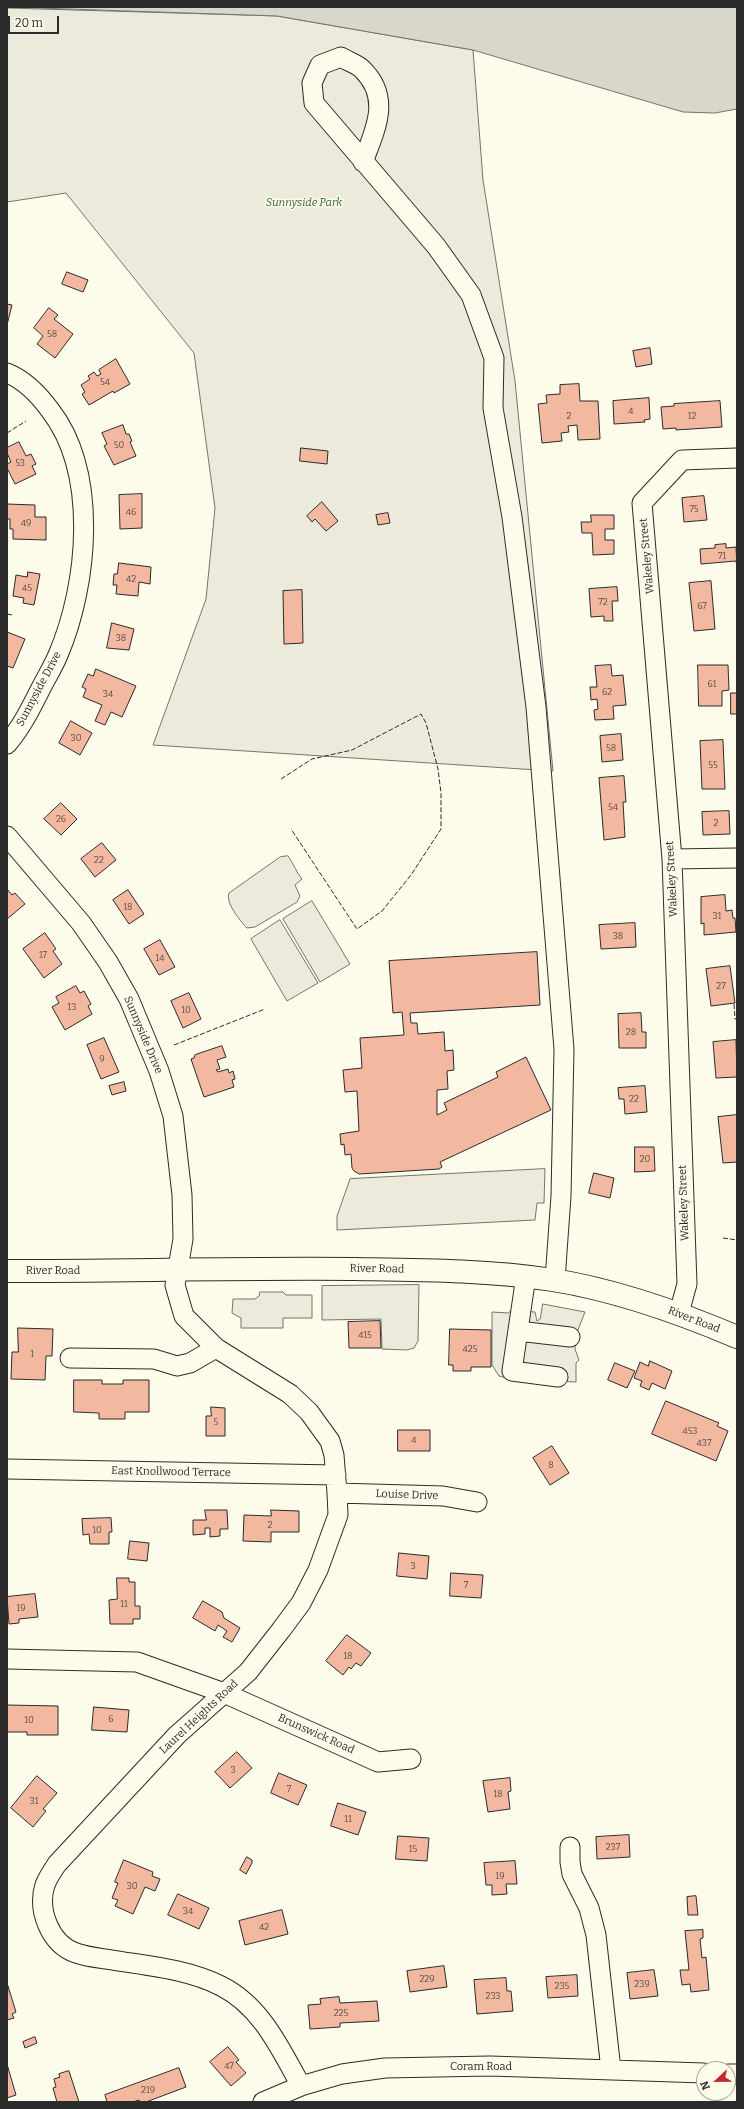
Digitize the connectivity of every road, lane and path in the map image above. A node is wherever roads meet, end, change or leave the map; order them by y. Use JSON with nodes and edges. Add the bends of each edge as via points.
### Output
{"nodes":[{"id":1,"x":364,"y":162,"type":"junction"},
{"id":2,"x":7,"y":373,"type":"edge"},
{"id":3,"x":737,"y":458,"type":"edge"},
{"id":4,"x":7,"y":744,"type":"edge"},
{"id":5,"x":7,"y":836,"type":"edge"},
{"id":6,"x":737,"y":858,"type":"edge"},
{"id":7,"x":672,"y":859,"type":"junction"},
{"id":8,"x":176,"y":1270,"type":"junction"},
{"id":9,"x":7,"y":1271,"type":"edge"},
{"id":10,"x":526,"y":1276,"type":"junction"},
{"id":11,"x":555,"y":1280,"type":"junction"},
{"id":12,"x":679,"y":1313,"type":"junction"},
{"id":13,"x":518,"y":1331,"type":"junction"},
{"id":14,"x":570,"y":1337,"type":"dead end"},
{"id":15,"x":737,"y":1337,"type":"edge"},
{"id":16,"x":216,"y":1348,"type":"junction"},
{"id":17,"x":70,"y":1358,"type":"dead end"},
{"id":18,"x":558,"y":1377,"type":"dead end"},
{"id":19,"x":7,"y":1470,"type":"edge"},
{"id":20,"x":336,"y":1484,"type":"junction"},
{"id":21,"x":477,"y":1502,"type":"dead end"},
{"id":22,"x":7,"y":1659,"type":"edge"},
{"id":23,"x":224,"y":1693,"type":"junction"},
{"id":24,"x":411,"y":1759,"type":"dead end"},
{"id":25,"x":570,"y":1847,"type":"dead end"},
{"id":26,"x":611,"y":2070,"type":"junction"},
{"id":27,"x":696,"y":2073,"type":"edge"},
{"id":28,"x":301,"y":2086,"type":"junction"},
{"id":29,"x":263,"y":2102,"type":"edge"}],
"edges":[{"from":1,"to":1,"type":"street","via":[[314,103],[312,83],[320,65],[341,57],[362,69],[378,93],[379,119]]},
{"from":1,"to":11,"type":"street","via":[[436,246],[470,295],[494,358],[493,408],[512,517],[536,707],[564,1049],[561,1196]]},
{"from":2,"to":4,"type":"street","name":"Sunnyside Drive","via":[[26,384],[42,399],[58,420],[68,443],[77,471],[83,522],[83,550],[79,582],[58,654],[28,714]]},
{"from":3,"to":7,"type":"street","name":"Wakeley Street","via":[[682,460],[642,503]]},
{"from":5,"to":8,"type":"street","name":"Sunnyside Drive","via":[[81,923],[108,962],[129,999],[154,1056],[173,1116],[182,1195],[183,1239]]},
{"from":6,"to":7,"type":"street"},
{"from":7,"to":12,"type":"street","name":"Wakeley Street","via":[[687,1284]]},
{"from":8,"to":9,"type":"main road","name":"River Road"},
{"from":8,"to":10,"type":"main road","name":"River Road","via":[[442,1270]]},
{"from":8,"to":16,"type":"street","name":"Laurel Heights Road","via":[[175,1285],[184,1316]]},
{"from":10,"to":11,"type":"main road","name":"River Road"},
{"from":10,"to":13,"type":"street"},
{"from":11,"to":12,"type":"main road","name":"River Road","via":[[612,1293]]},
{"from":12,"to":15,"type":"main road","name":"River Road"},
{"from":13,"to":14,"type":"street"},
{"from":13,"to":18,"type":"street","via":[[512,1371]]},
{"from":16,"to":17,"type":"street","via":[[190,1363],[177,1366],[154,1359]]},
{"from":16,"to":20,"type":"street","name":"Laurel Heights Road","via":[[290,1394],[309,1412],[330,1441]]},
{"from":19,"to":20,"type":"street","name":"East Knollwood Terrace"},
{"from":20,"to":21,"type":"street","name":"Louise Drive"},
{"from":20,"to":23,"type":"street","name":"Laurel Heights Road","via":[[338,1515],[318,1570],[301,1603],[248,1672]]},
{"from":22,"to":23,"type":"street","name":"Brunswick Road","via":[[137,1662]]},
{"from":23,"to":24,"type":"street","name":"Brunswick Road","via":[[378,1762]]},
{"from":23,"to":28,"type":"street","name":"Laurel Heights Road","via":[[177,1735],[57,1864],[45,1884],[43,1907],[54,1936],[61,1944],[76,1953],[186,1973],[221,1986],[241,1998],[258,2015],[271,2034]]},
{"from":25,"to":26,"type":"street","via":[[572,1874],[589,1908],[596,1934]]},
{"from":26,"to":27,"type":"street","name":"Coram Road"},
{"from":26,"to":28,"type":"street","name":"Coram Road","via":[[490,2066],[385,2068],[342,2074]]},
{"from":28,"to":29,"type":"street","name":"Coram Road"}]}
